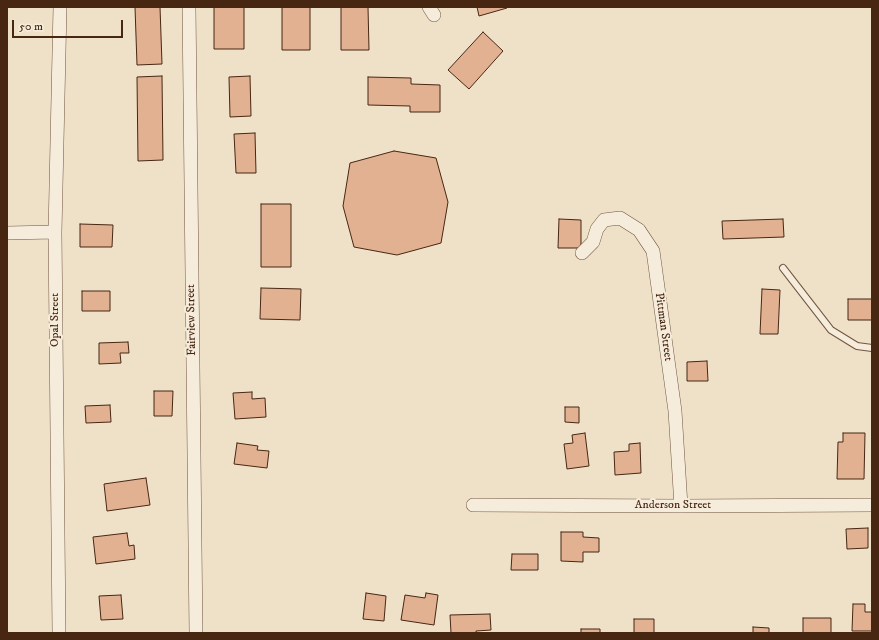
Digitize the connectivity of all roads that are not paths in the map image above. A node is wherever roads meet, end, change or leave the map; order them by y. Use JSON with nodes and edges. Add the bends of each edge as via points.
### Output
{"nodes":[{"id":1,"x":60,"y":7,"type":"edge"},
{"id":2,"x":189,"y":7,"type":"edge"},
{"id":3,"x":55,"y":232,"type":"junction"},
{"id":4,"x":7,"y":233,"type":"edge"},
{"id":5,"x":582,"y":253,"type":"dead end"},
{"id":6,"x":783,"y":268,"type":"dead end"},
{"id":7,"x":872,"y":348,"type":"edge"},
{"id":8,"x":473,"y":505,"type":"dead end"},
{"id":9,"x":872,"y":505,"type":"edge"},
{"id":10,"x":681,"y":506,"type":"junction"},
{"id":11,"x":59,"y":633,"type":"edge"},
{"id":12,"x":196,"y":633,"type":"edge"}],
"edges":[{"from":1,"to":3,"type":"street","name":"Opal Street"},
{"from":2,"to":12,"type":"street","name":"Fairview Street"},
{"from":3,"to":4,"type":"street"},
{"from":3,"to":11,"type":"street","name":"Opal Street"},
{"from":5,"to":10,"type":"street","name":"Pittman Street","via":[[593,242],[597,229],[604,220],[620,218],[639,230],[653,251],[675,411]]},
{"from":6,"to":7,"type":"lane","via":[[831,330],[857,346]]},
{"from":8,"to":10,"type":"street","name":"Anderson Street"},
{"from":9,"to":10,"type":"street","name":"Anderson Street"}]}
